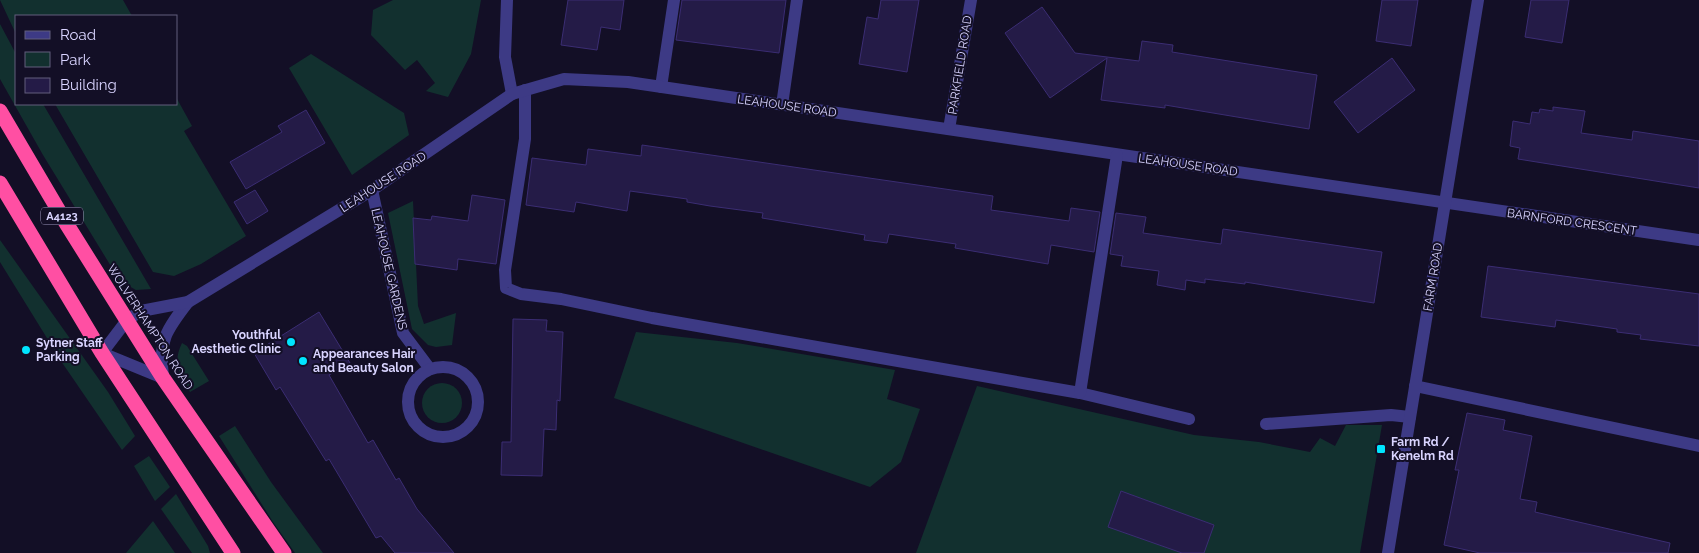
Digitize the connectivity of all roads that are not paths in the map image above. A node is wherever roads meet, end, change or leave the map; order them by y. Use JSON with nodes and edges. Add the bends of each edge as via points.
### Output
{"nodes":[{"id":1,"x":507,"y":0,"type":"edge"},
{"id":2,"x":674,"y":0,"type":"edge"},
{"id":3,"x":797,"y":0,"type":"edge"},
{"id":4,"x":971,"y":0,"type":"edge"},
{"id":5,"x":1478,"y":0,"type":"edge"},
{"id":6,"x":661,"y":88,"type":"junction"},
{"id":7,"x":518,"y":92,"type":"junction"},
{"id":8,"x":782,"y":105,"type":"junction"},
{"id":9,"x":0,"y":111,"type":"edge"},
{"id":10,"x":949,"y":129,"type":"junction"},
{"id":11,"x":1117,"y":155,"type":"junction"},
{"id":12,"x":0,"y":183,"type":"edge"},
{"id":13,"x":372,"y":190,"type":"junction"},
{"id":14,"x":1445,"y":203,"type":"junction"},
{"id":15,"x":1699,"y":240,"type":"edge"},
{"id":16,"x":188,"y":302,"type":"junction"},
{"id":17,"x":127,"y":320,"type":"junction"},
{"id":18,"x":102,"y":353,"type":"junction"},
{"id":19,"x":430,"y":369,"type":"junction"},
{"id":20,"x":163,"y":378,"type":"junction"},
{"id":21,"x":1416,"y":386,"type":"junction"},
{"id":22,"x":1080,"y":393,"type":"junction"},
{"id":23,"x":1410,"y":417,"type":"junction"},
{"id":24,"x":1189,"y":419,"type":"dead end"},
{"id":25,"x":1266,"y":424,"type":"dead end"},
{"id":26,"x":1699,"y":446,"type":"edge"},
{"id":27,"x":219,"y":532,"type":"junction"},
{"id":28,"x":221,"y":553,"type":"edge"},
{"id":29,"x":233,"y":553,"type":"edge"},
{"id":30,"x":284,"y":553,"type":"edge"},
{"id":31,"x":1388,"y":553,"type":"edge"}],
"edges":[{"from":1,"to":7,"type":"street","via":[[505,57]]},
{"from":2,"to":6,"type":"street"},
{"from":3,"to":8,"type":"street"},
{"from":4,"to":10,"type":"street","name":"PARKFIELD ROAD"},
{"from":5,"to":14,"type":"street","name":"FARM ROAD"},
{"from":6,"to":7,"type":"street","name":"LEAHOUSE ROAD","via":[[628,82],[564,79]]},
{"from":6,"to":8,"type":"street","name":"LEAHOUSE ROAD"},
{"from":7,"to":13,"type":"street","name":"LEAHOUSE ROAD"},
{"from":7,"to":22,"type":"street","via":[[525,140],[506,260],[506,288],[521,294],[652,318]]},
{"from":8,"to":10,"type":"street","name":"LEAHOUSE ROAD"},
{"from":9,"to":17,"type":"highway","name":"WOLVERHAMPTON ROAD","number":"A4123"},
{"from":10,"to":11,"type":"street","name":"LEAHOUSE ROAD"},
{"from":11,"to":14,"type":"street","name":"LEAHOUSE ROAD"},
{"from":11,"to":22,"type":"street"},
{"from":12,"to":18,"type":"highway","number":"A4123"},
{"from":13,"to":16,"type":"street","name":"LEAHOUSE ROAD"},
{"from":13,"to":19,"type":"street","name":"LEAHOUSE GARDENS","via":[[402,333]]},
{"from":14,"to":15,"type":"street","name":"BARNFORD CRESCENT"},
{"from":14,"to":21,"type":"street","name":"FARM ROAD"},
{"from":16,"to":17,"type":"street","name":"LEAHOUSE ROAD","via":[[142,311]]},
{"from":16,"to":20,"type":"street","name":"LEAHOUSE ROAD","via":[[168,328],[160,354]]},
{"from":17,"to":18,"type":"street","name":"LEAHOUSE ROAD"},
{"from":17,"to":20,"type":"highway","name":"WOLVERHAMPTON ROAD","number":"A4123"},
{"from":18,"to":20,"type":"street"},
{"from":18,"to":27,"type":"highway","number":"A4123"},
{"from":19,"to":19,"type":"street","via":[[454,368],[468,378],[478,393],[475,417],[459,434],[436,437],[416,426],[410,417],[408,394],[420,375]]},
{"from":20,"to":30,"type":"highway","name":"WOLVERHAMPTON ROAD","number":"A4123"},
{"from":21,"to":23,"type":"street","name":"FARM ROAD"},
{"from":21,"to":26,"type":"street"},
{"from":22,"to":24,"type":"street"},
{"from":23,"to":25,"type":"street","via":[[1391,415]]},
{"from":23,"to":31,"type":"street","name":"FARM ROAD"},
{"from":27,"to":28,"type":"highway"},
{"from":27,"to":29,"type":"highway","number":"A4123"}]}
